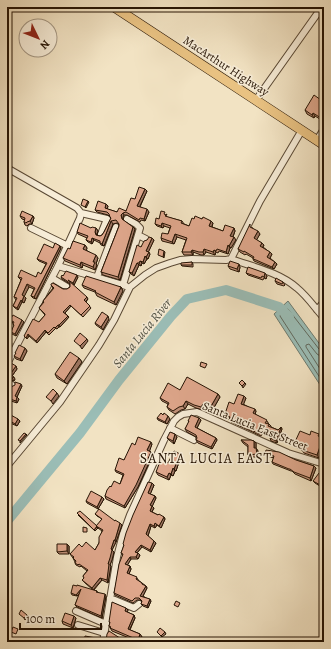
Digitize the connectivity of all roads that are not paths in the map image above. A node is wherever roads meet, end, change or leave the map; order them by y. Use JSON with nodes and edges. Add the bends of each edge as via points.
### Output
{"nodes":[{"id":1,"x":114,"y":7,"type":"edge"},
{"id":2,"x":322,"y":7,"type":"edge"},
{"id":3,"x":256,"y":100,"type":"junction"},
{"id":4,"x":324,"y":129,"type":"edge"},
{"id":5,"x":302,"y":130,"type":"junction"},
{"id":6,"x":320,"y":142,"type":"edge"},
{"id":7,"x":7,"y":168,"type":"edge"},
{"id":8,"x":81,"y":213,"type":"junction"},
{"id":9,"x":127,"y":219,"type":"dead end"},
{"id":10,"x":116,"y":227,"type":"dead end"},
{"id":11,"x":31,"y":228,"type":"dead end"},
{"id":12,"x":101,"y":234,"type":"edge"},
{"id":13,"x":138,"y":235,"type":"junction"},
{"id":14,"x":146,"y":239,"type":"edge"},
{"id":15,"x":68,"y":246,"type":"junction"},
{"id":16,"x":231,"y":259,"type":"junction"},
{"id":17,"x":58,"y":266,"type":"junction"},
{"id":18,"x":96,"y":277,"type":"junction"},
{"id":19,"x":52,"y":278,"type":"junction"},
{"id":20,"x":122,"y":285,"type":"junction"},
{"id":21,"x":67,"y":287,"type":"edge"},
{"id":22,"x":130,"y":287,"type":"junction"},
{"id":23,"x":324,"y":302,"type":"edge"},
{"id":24,"x":317,"y":310,"type":"junction"},
{"id":25,"x":324,"y":318,"type":"edge"},
{"id":26,"x":7,"y":364,"type":"edge"},
{"id":27,"x":170,"y":428,"type":"junction"},
{"id":28,"x":194,"y":440,"type":"dead end"},
{"id":29,"x":324,"y":464,"type":"edge"},
{"id":30,"x":7,"y":466,"type":"edge"},
{"id":31,"x":110,"y":598,"type":"junction"},
{"id":32,"x":139,"y":604,"type":"dead end"},
{"id":33,"x":76,"y":611,"type":"dead end"},
{"id":34,"x":106,"y":624,"type":"junction"},
{"id":35,"x":78,"y":626,"type":"dead end"},
{"id":36,"x":104,"y":633,"type":"junction"},
{"id":37,"x":103,"y":642,"type":"edge"}],
"edges":[{"from":1,"to":3,"type":"highway","name":"MacArthur Highway"},
{"from":2,"to":3,"type":"street"},
{"from":3,"to":5,"type":"highway","name":"MacArthur Highway"},
{"from":4,"to":6,"type":"street"},
{"from":5,"to":6,"type":"highway","name":"MacArthur Highway"},
{"from":5,"to":16,"type":"street","via":[[260,201]]},
{"from":7,"to":8,"type":"street","via":[[77,208]]},
{"from":8,"to":12,"type":"street","via":[[106,219]]},
{"from":8,"to":15,"type":"street"},
{"from":9,"to":13,"type":"street","via":[[140,227]]},
{"from":10,"to":18,"type":"street"},
{"from":11,"to":15,"type":"street"},
{"from":13,"to":14,"type":"street"},
{"from":13,"to":20,"type":"street"},
{"from":15,"to":17,"type":"street"},
{"from":16,"to":22,"type":"street","via":[[170,263],[156,268]]},
{"from":16,"to":24,"type":"street","via":[[282,278],[298,288]]},
{"from":17,"to":18,"type":"street"},
{"from":17,"to":19,"type":"street"},
{"from":18,"to":20,"type":"street"},
{"from":19,"to":21,"type":"street"},
{"from":19,"to":26,"type":"street"},
{"from":20,"to":22,"type":"street"},
{"from":22,"to":30,"type":"street","via":[[114,320],[60,402]]},
{"from":23,"to":24,"type":"street"},
{"from":24,"to":25,"type":"street"},
{"from":27,"to":28,"type":"street"},
{"from":27,"to":29,"type":"street","name":"Santa Lucia East Street","via":[[183,414],[197,412],[288,454]]},
{"from":27,"to":31,"type":"street","name":"Santa Lucia East Street","via":[[123,534]]},
{"from":31,"to":32,"type":"street","via":[[134,608]]},
{"from":31,"to":34,"type":"street","name":"Santa Lucia East Street"},
{"from":33,"to":34,"type":"street"},
{"from":34,"to":36,"type":"street","name":"Santa Lucia East Street"},
{"from":35,"to":36,"type":"street"},
{"from":36,"to":37,"type":"street","name":"Santa Lucia East Street"}]}
